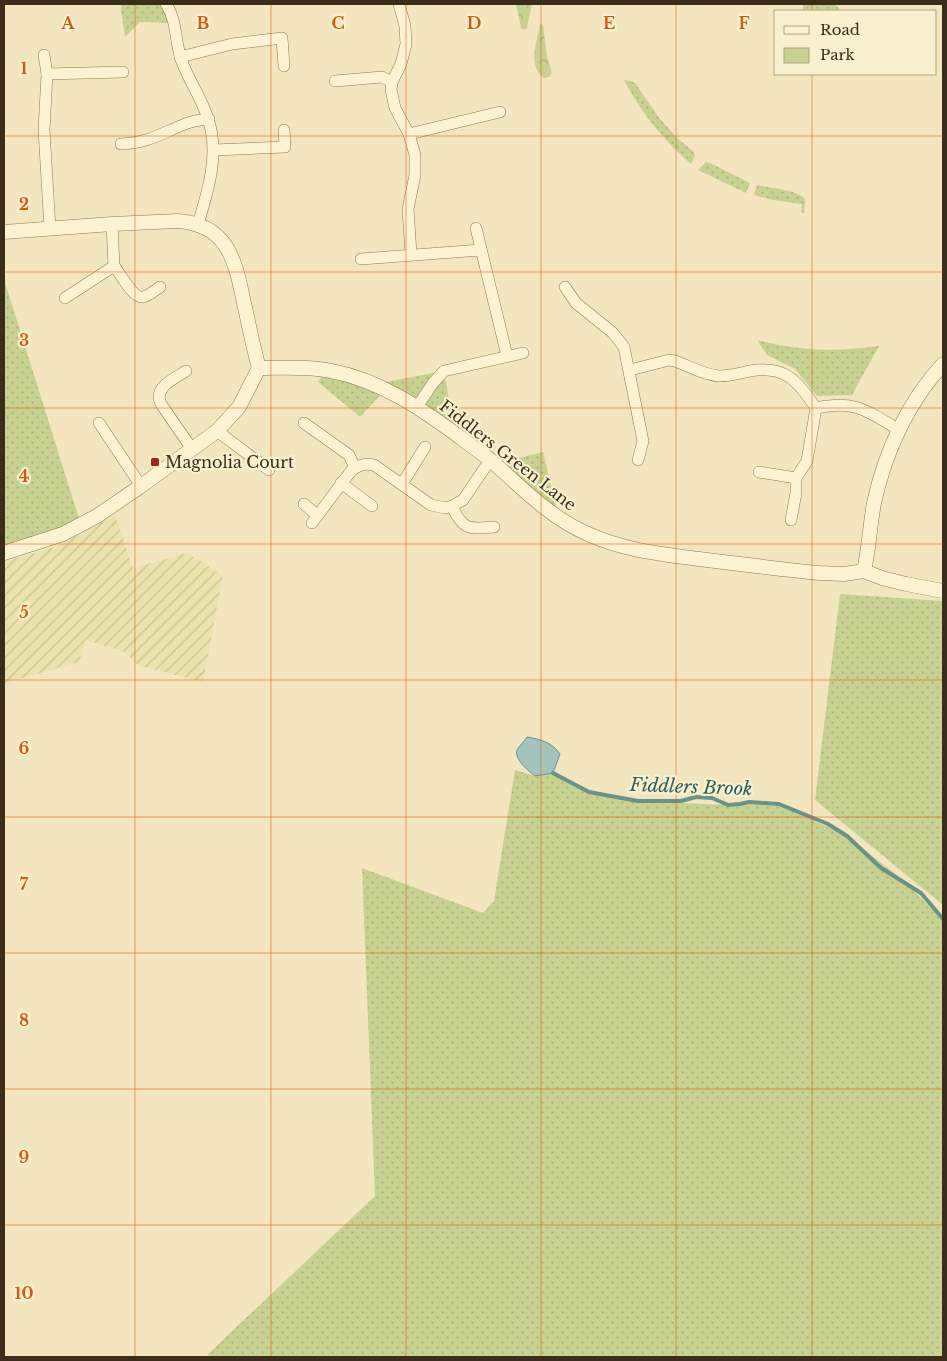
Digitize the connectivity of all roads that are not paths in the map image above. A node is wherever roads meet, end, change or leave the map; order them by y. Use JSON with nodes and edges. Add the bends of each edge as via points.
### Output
{"nodes":[{"id":1,"x":166,"y":4,"type":"edge"},
{"id":2,"x":399,"y":4,"type":"edge"},
{"id":3,"x":44,"y":55,"type":"dead end"},
{"id":4,"x":180,"y":56,"type":"junction"},
{"id":5,"x":284,"y":66,"type":"dead end"},
{"id":6,"x":123,"y":72,"type":"dead end"},
{"id":7,"x":47,"y":74,"type":"junction"},
{"id":8,"x":335,"y":81,"type":"dead end"},
{"id":9,"x":392,"y":82,"type":"junction"},
{"id":10,"x":500,"y":112,"type":"dead end"},
{"id":11,"x":209,"y":119,"type":"junction"},
{"id":12,"x":284,"y":130,"type":"dead end"},
{"id":13,"x":409,"y":134,"type":"junction"},
{"id":14,"x":120,"y":144,"type":"dead end"},
{"id":15,"x":214,"y":150,"type":"junction"},
{"id":16,"x":112,"y":224,"type":"junction"},
{"id":17,"x":198,"y":224,"type":"junction"},
{"id":18,"x":476,"y":228,"type":"dead end"},
{"id":19,"x":50,"y":229,"type":"junction"},
{"id":20,"x":4,"y":232,"type":"edge"},
{"id":21,"x":481,"y":250,"type":"junction"},
{"id":22,"x":411,"y":254,"type":"junction"},
{"id":23,"x":361,"y":259,"type":"dead end"},
{"id":24,"x":114,"y":266,"type":"junction"},
{"id":25,"x":160,"y":286,"type":"dead end"},
{"id":26,"x":565,"y":287,"type":"dead end"},
{"id":27,"x":65,"y":298,"type":"dead end"},
{"id":28,"x":523,"y":353,"type":"dead end"},
{"id":29,"x":507,"y":356,"type":"junction"},
{"id":30,"x":943,"y":364,"type":"edge"},
{"id":31,"x":259,"y":368,"type":"junction"},
{"id":32,"x":630,"y":370,"type":"junction"},
{"id":33,"x":186,"y":371,"type":"dead end"},
{"id":34,"x":417,"y":407,"type":"junction"},
{"id":35,"x":816,"y":408,"type":"junction"},
{"id":36,"x":99,"y":423,"type":"dead end"},
{"id":37,"x":304,"y":423,"type":"dead end"},
{"id":38,"x":217,"y":430,"type":"junction"},
{"id":39,"x":899,"y":430,"type":"junction"},
{"id":40,"x":425,"y":447,"type":"dead end"},
{"id":41,"x":192,"y":449,"type":"junction"},
{"id":42,"x":490,"y":460,"type":"junction"},
{"id":43,"x":638,"y":460,"type":"dead end"},
{"id":44,"x":354,"y":468,"type":"junction"},
{"id":45,"x":269,"y":470,"type":"dead end"},
{"id":46,"x":759,"y":472,"type":"dead end"},
{"id":47,"x":796,"y":478,"type":"junction"},
{"id":48,"x":341,"y":483,"type":"junction"},
{"id":49,"x":402,"y":484,"type":"junction"},
{"id":50,"x":141,"y":486,"type":"junction"},
{"id":51,"x":304,"y":504,"type":"dead end"},
{"id":52,"x":372,"y":506,"type":"dead end"},
{"id":53,"x":452,"y":506,"type":"junction"},
{"id":54,"x":791,"y":520,"type":"dead end"},
{"id":55,"x":494,"y":527,"type":"dead end"},
{"id":56,"x":4,"y":553,"type":"edge"},
{"id":57,"x":864,"y":571,"type":"junction"},
{"id":58,"x":943,"y":590,"type":"edge"}],
"edges":[{"from":1,"to":4,"type":"street","via":[[172,15]]},
{"from":2,"to":9,"type":"street","via":[[406,44],[402,64]]},
{"from":3,"to":7,"type":"street"},
{"from":4,"to":5,"type":"street","via":[[232,44],[282,38]]},
{"from":4,"to":11,"type":"street"},
{"from":6,"to":7,"type":"street"},
{"from":7,"to":19,"type":"street","via":[[44,130]]},
{"from":8,"to":9,"type":"street","via":[[382,77]]},
{"from":9,"to":13,"type":"street","via":[[395,108]]},
{"from":10,"to":13,"type":"street"},
{"from":11,"to":14,"type":"street","via":[[187,123],[150,140]]},
{"from":11,"to":15,"type":"street"},
{"from":12,"to":15,"type":"street","via":[[285,147]]},
{"from":13,"to":22,"type":"street","via":[[416,165],[408,209]]},
{"from":15,"to":17,"type":"street"},
{"from":16,"to":17,"type":"street","via":[[178,221]]},
{"from":16,"to":19,"type":"street"},
{"from":16,"to":24,"type":"street"},
{"from":17,"to":31,"type":"street","via":[[220,238],[231,253]]},
{"from":18,"to":21,"type":"street"},
{"from":19,"to":20,"type":"street"},
{"from":21,"to":22,"type":"street"},
{"from":21,"to":29,"type":"street"},
{"from":22,"to":23,"type":"street"},
{"from":24,"to":25,"type":"street","via":[[139,297]]},
{"from":24,"to":27,"type":"street"},
{"from":26,"to":32,"type":"street","via":[[582,309],[614,333],[624,347]]},
{"from":28,"to":29,"type":"street"},
{"from":29,"to":34,"type":"street","via":[[444,371]]},
{"from":30,"to":39,"type":"street","via":[[918,396]]},
{"from":31,"to":34,"type":"street","name":"Fiddlers Green Lane","via":[[332,371],[375,384]]},
{"from":31,"to":38,"type":"street","via":[[239,407]]},
{"from":32,"to":35,"type":"street","via":[[669,360],[717,376],[753,370],[780,371],[792,378]]},
{"from":32,"to":43,"type":"street","via":[[643,441]]},
{"from":33,"to":41,"type":"street","via":[[162,388],[158,398]]},
{"from":34,"to":42,"type":"street","name":"Fiddlers Green Lane"},
{"from":35,"to":39,"type":"street","via":[[849,405],[872,413]]},
{"from":35,"to":47,"type":"street","via":[[807,460]]},
{"from":36,"to":50,"type":"street"},
{"from":37,"to":44,"type":"street","via":[[349,455]]},
{"from":38,"to":41,"type":"street"},
{"from":38,"to":45,"type":"street"},
{"from":39,"to":57,"type":"street","via":[[874,503]]},
{"from":40,"to":49,"type":"street"},
{"from":41,"to":50,"type":"street"},
{"from":42,"to":53,"type":"street","via":[[467,496]]},
{"from":42,"to":57,"type":"street","name":"Fiddlers Green Lane","via":[[559,518],[587,534],[622,546],[819,574]]},
{"from":44,"to":48,"type":"street"},
{"from":44,"to":49,"type":"street","via":[[364,464],[374,466]]},
{"from":46,"to":47,"type":"street"},
{"from":47,"to":54,"type":"street"},
{"from":48,"to":51,"type":"street","via":[[315,519]]},
{"from":48,"to":52,"type":"street"},
{"from":49,"to":53,"type":"street","via":[[431,504],[445,508]]},
{"from":50,"to":56,"type":"street","via":[[63,534]]},
{"from":53,"to":55,"type":"street","via":[[458,521],[467,527]]},
{"from":57,"to":58,"type":"street","name":"Fiddlers Green Lane","via":[[906,584]]}]}
